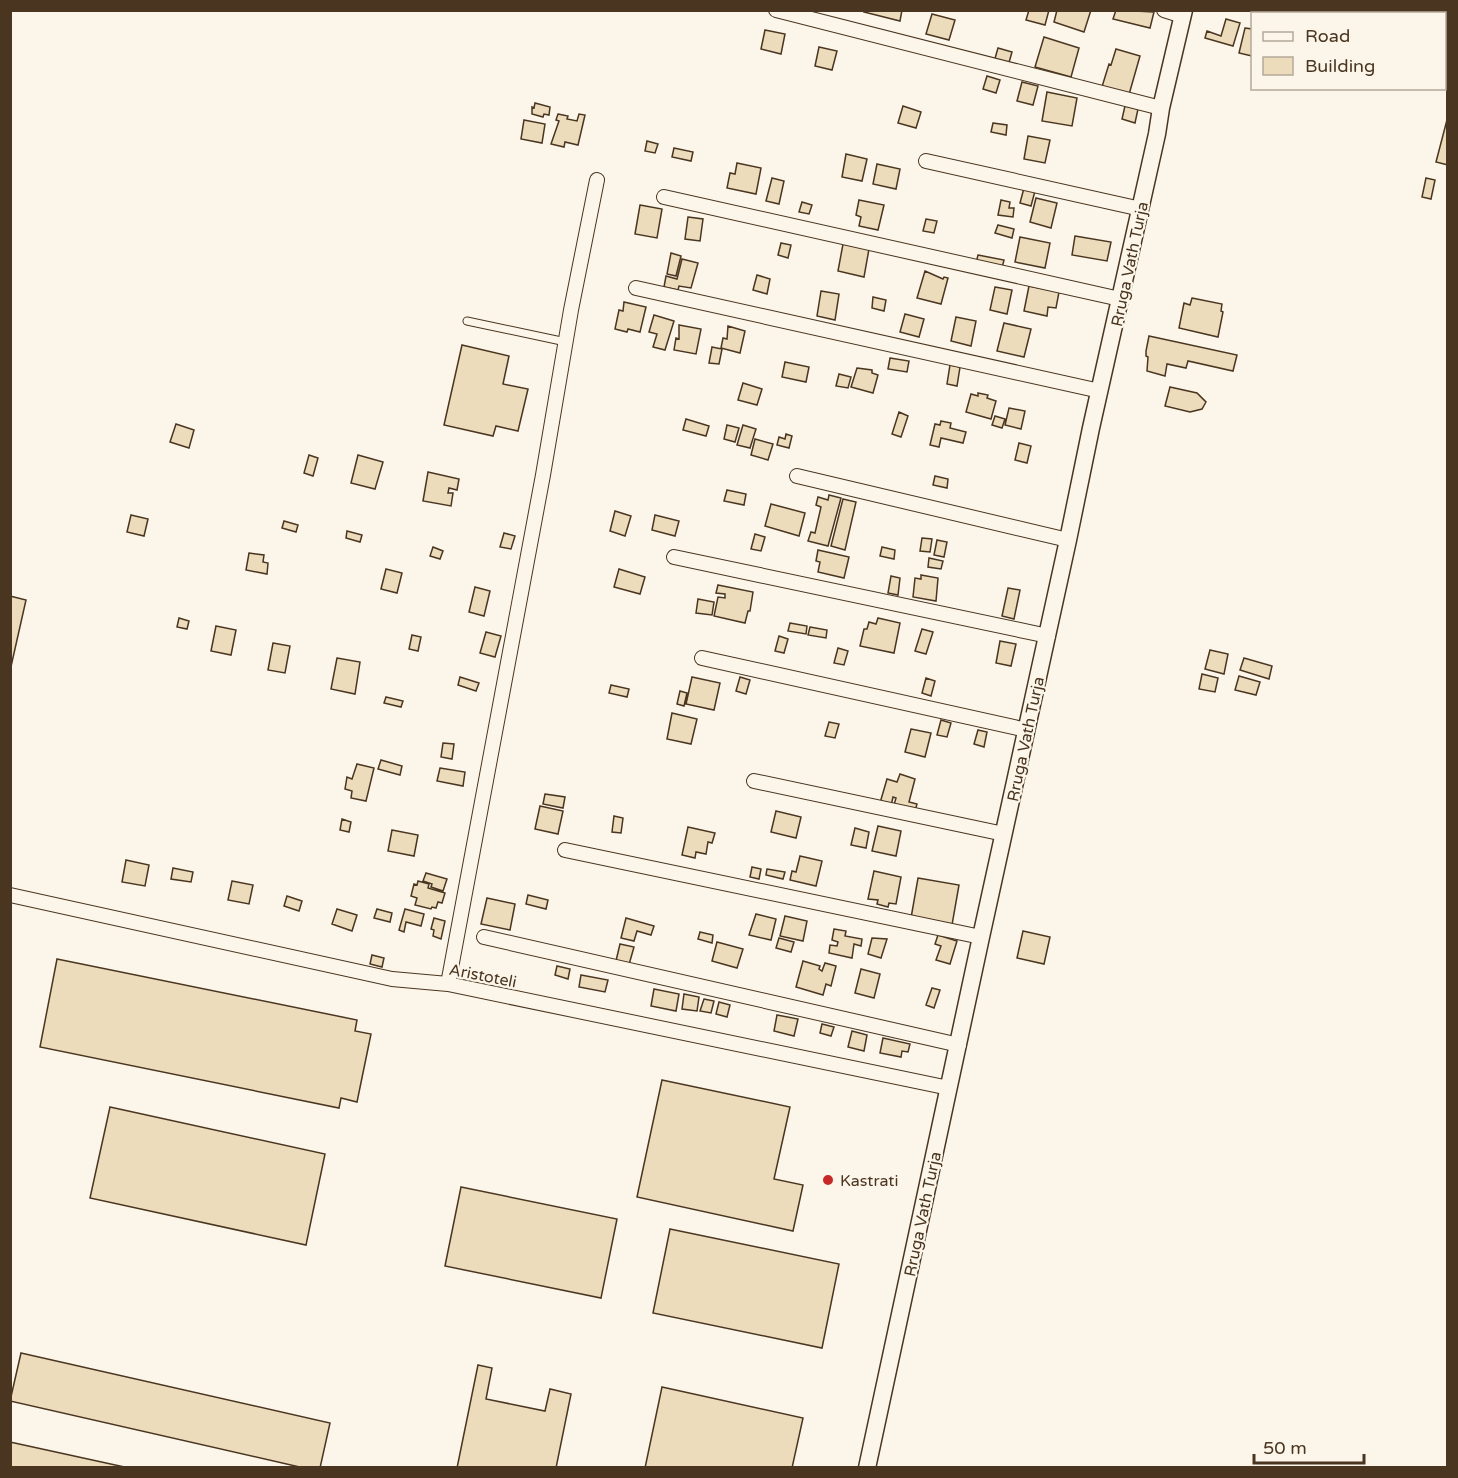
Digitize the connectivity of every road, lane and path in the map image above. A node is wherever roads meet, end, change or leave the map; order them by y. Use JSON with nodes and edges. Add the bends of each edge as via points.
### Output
{"nodes":[{"id":1,"x":776,"y":10,"type":"edge"},
{"id":2,"x":1164,"y":10,"type":"edge"},
{"id":3,"x":1184,"y":13,"type":"edge"},
{"id":4,"x":1161,"y":108,"type":"junction"},
{"id":5,"x":926,"y":161,"type":"dead end"},
{"id":6,"x":597,"y":180,"type":"dead end"},
{"id":7,"x":664,"y":197,"type":"dead end"},
{"id":8,"x":1141,"y":209,"type":"junction"},
{"id":9,"x":636,"y":288,"type":"dead end"},
{"id":10,"x":1120,"y":299,"type":"junction"},
{"id":11,"x":467,"y":321,"type":"dead end"},
{"id":12,"x":566,"y":342,"type":"junction"},
{"id":13,"x":1100,"y":391,"type":"junction"},
{"id":14,"x":797,"y":476,"type":"dead end"},
{"id":15,"x":1068,"y":540,"type":"junction"},
{"id":16,"x":674,"y":557,"type":"dead end"},
{"id":17,"x":1048,"y":636,"type":"junction"},
{"id":18,"x":702,"y":658,"type":"dead end"},
{"id":19,"x":1027,"y":730,"type":"junction"},
{"id":20,"x":754,"y":781,"type":"dead end"},
{"id":21,"x":1004,"y":834,"type":"junction"},
{"id":22,"x":565,"y":850,"type":"dead end"},
{"id":23,"x":10,"y":895,"type":"edge"},
{"id":24,"x":484,"y":937,"type":"dead end"},
{"id":25,"x":981,"y":937,"type":"junction"},
{"id":26,"x":448,"y":984,"type":"junction"},
{"id":27,"x":958,"y":1045,"type":"junction"},
{"id":28,"x":949,"y":1088,"type":"junction"},
{"id":29,"x":867,"y":1467,"type":"edge"}],
"edges":[{"from":1,"to":4,"type":"street"},
{"from":2,"to":3,"type":"street"},
{"from":3,"to":4,"type":"street","name":"Rruga Vath Turja"},
{"from":4,"to":8,"type":"street","name":"Rruga Vath Turja"},
{"from":5,"to":8,"type":"street"},
{"from":6,"to":12,"type":"street"},
{"from":7,"to":10,"type":"street"},
{"from":8,"to":10,"type":"street","name":"Rruga Vath Turja"},
{"from":9,"to":13,"type":"street"},
{"from":10,"to":13,"type":"street","name":"Rruga Vath Turja"},
{"from":11,"to":12,"type":"lane"},
{"from":12,"to":26,"type":"street"},
{"from":13,"to":15,"type":"street","name":"Rruga Vath Turja"},
{"from":14,"to":15,"type":"street"},
{"from":15,"to":17,"type":"street","name":"Rruga Vath Turja"},
{"from":16,"to":17,"type":"street"},
{"from":17,"to":19,"type":"street","name":"Rruga Vath Turja"},
{"from":18,"to":19,"type":"street"},
{"from":19,"to":21,"type":"street","name":"Rruga Vath Turja"},
{"from":20,"to":21,"type":"street"},
{"from":21,"to":25,"type":"street","name":"Rruga Vath Turja"},
{"from":22,"to":25,"type":"street"},
{"from":23,"to":26,"type":"street","name":"Aristoteli","via":[[392,979]]},
{"from":24,"to":27,"type":"street"},
{"from":25,"to":27,"type":"street","name":"Rruga Vath Turja"},
{"from":26,"to":28,"type":"street","name":"Aristoteli"},
{"from":27,"to":28,"type":"street","name":"Rruga Vath Turja"},
{"from":28,"to":29,"type":"street","name":"Rruga Vath Turja"}]}
